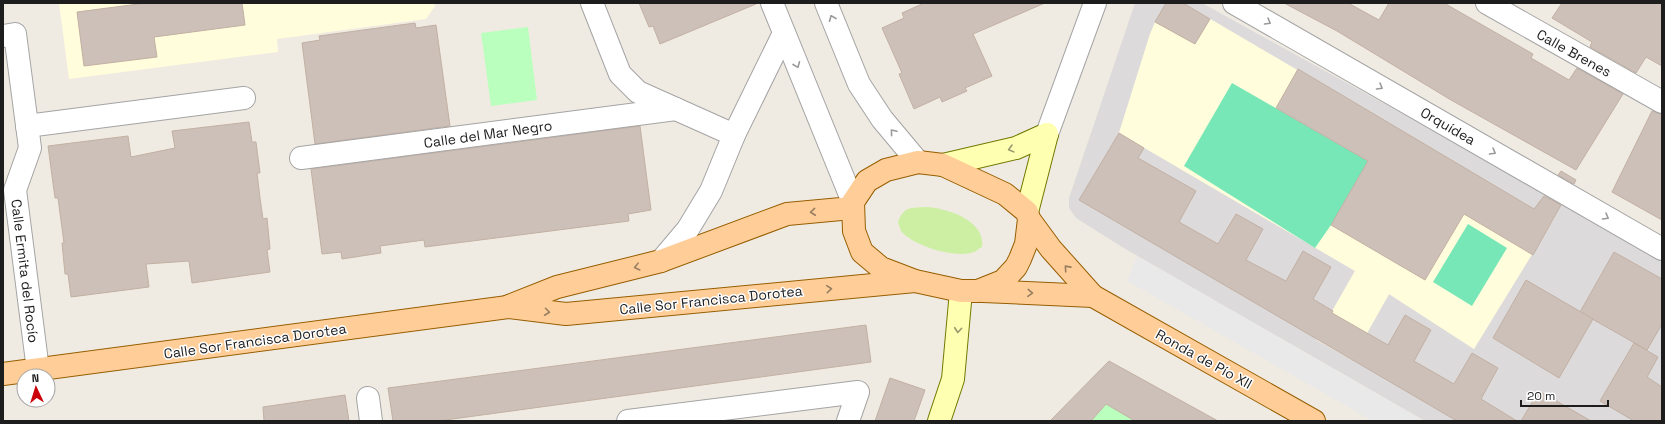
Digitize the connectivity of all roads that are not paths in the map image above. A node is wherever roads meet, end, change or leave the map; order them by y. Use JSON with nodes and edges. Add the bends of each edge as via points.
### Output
{"nodes":[{"id":1,"x":592,"y":3,"type":"edge"},
{"id":2,"x":772,"y":3,"type":"edge"},
{"id":3,"x":826,"y":3,"type":"edge"},
{"id":4,"x":1095,"y":3,"type":"edge"},
{"id":5,"x":1234,"y":3,"type":"edge"},
{"id":6,"x":1487,"y":3,"type":"edge"},
{"id":7,"x":784,"y":32,"type":"junction"},
{"id":8,"x":3,"y":36,"type":"edge"},
{"id":9,"x":244,"y":98,"type":"dead end"},
{"id":10,"x":1662,"y":102,"type":"edge"},
{"id":11,"x":676,"y":109,"type":"junction"},
{"id":12,"x":27,"y":126,"type":"junction"},
{"id":13,"x":1047,"y":134,"type":"junction"},
{"id":14,"x":734,"y":135,"type":"junction"},
{"id":15,"x":301,"y":158,"type":"dead end"},
{"id":16,"x":918,"y":162,"type":"junction"},
{"id":17,"x":943,"y":165,"type":"junction"},
{"id":18,"x":852,"y":205,"type":"junction"},
{"id":19,"x":1028,"y":216,"type":"junction"},
{"id":20,"x":1662,"y":249,"type":"edge"},
{"id":21,"x":661,"y":261,"type":"junction"},
{"id":22,"x":915,"y":281,"type":"junction"},
{"id":23,"x":969,"y":291,"type":"junction"},
{"id":24,"x":1093,"y":296,"type":"junction"},
{"id":25,"x":508,"y":307,"type":"junction"},
{"id":26,"x":38,"y":368,"type":"edge"},
{"id":27,"x":53,"y":368,"type":"edge"},
{"id":28,"x":16,"y":373,"type":"edge"},
{"id":29,"x":3,"y":374,"type":"edge"},
{"id":30,"x":368,"y":398,"type":"dead end"},
{"id":31,"x":371,"y":421,"type":"edge"},
{"id":32,"x":628,"y":421,"type":"edge"},
{"id":33,"x":848,"y":421,"type":"edge"},
{"id":34,"x":939,"y":421,"type":"edge"},
{"id":35,"x":1314,"y":421,"type":"edge"}],
"edges":[{"from":1,"to":11,"type":"street","via":[[620,74],[638,92]]},
{"from":2,"to":7,"type":"street"},
{"from":16,"to":3,"type":"street","one_way":true,"via":[[882,119],[859,84]]},
{"from":4,"to":13,"type":"street"},
{"from":5,"to":20,"type":"street","name":"Orquídea","one_way":true},
{"from":6,"to":10,"type":"street","name":"Calle Brenes"},
{"from":7,"to":14,"type":"street"},
{"from":7,"to":18,"type":"street","one_way":true},
{"from":8,"to":12,"type":"street","name":"Calle Ermita del Rocío","via":[[15,34]]},
{"from":9,"to":12,"type":"street"},
{"from":11,"to":14,"type":"street"},
{"from":11,"to":15,"type":"street","name":"Calle del Mar Negro"},
{"from":12,"to":26,"type":"street","name":"Calle Ermita del Rocío","via":[[30,148],[15,190]]},
{"from":13,"to":17,"type":"street","one_way":true,"via":[[1016,148]]},
{"from":13,"to":19,"type":"street"},
{"from":14,"to":21,"type":"street","via":[[711,191],[688,229]]},
{"from":16,"to":17,"type":"main road","name":"Ronda de Pío XII"},
{"from":16,"to":18,"type":"main road","via":[[886,170],[867,181]]},
{"from":17,"to":19,"type":"main road","name":"Ronda de Pío XII","via":[[1005,194]]},
{"from":18,"to":21,"type":"main road","name":"Calle Sor Francisca Dorotea","one_way":true,"via":[[787,214]]},
{"from":18,"to":22,"type":"main road","via":[[854,231],[862,252],[881,268]]},
{"from":19,"to":23,"type":"main road","via":[[1026,244],[1016,267],[1003,281]]},
{"from":24,"to":19,"type":"main road","name":"Ronda de Pío XII","one_way":true,"via":[[1051,249]]},
{"from":21,"to":25,"type":"main road","name":"Calle Sor Francisca Dorotea","one_way":true,"via":[[557,287]]},
{"from":22,"to":23,"type":"main road","name":"Ronda de Pío XII"},
{"from":25,"to":22,"type":"main road","name":"Calle Sor Francisca Dorotea","one_way":true,"via":[[566,314]]},
{"from":23,"to":24,"type":"main road","name":"Ronda de Pío XII","one_way":true},
{"from":23,"to":34,"type":"street","one_way":true,"via":[[953,379]]},
{"from":24,"to":35,"type":"main road","name":"Ronda de Pío XII"},
{"from":25,"to":27,"type":"main road","name":"Calle Sor Francisca Dorotea"},
{"from":28,"to":29,"type":"main road","name":"Calle Sor Francisca Dorotea"},
{"from":30,"to":31,"type":"street"},
{"from":32,"to":33,"type":"street","via":[[858,392]]}]}
